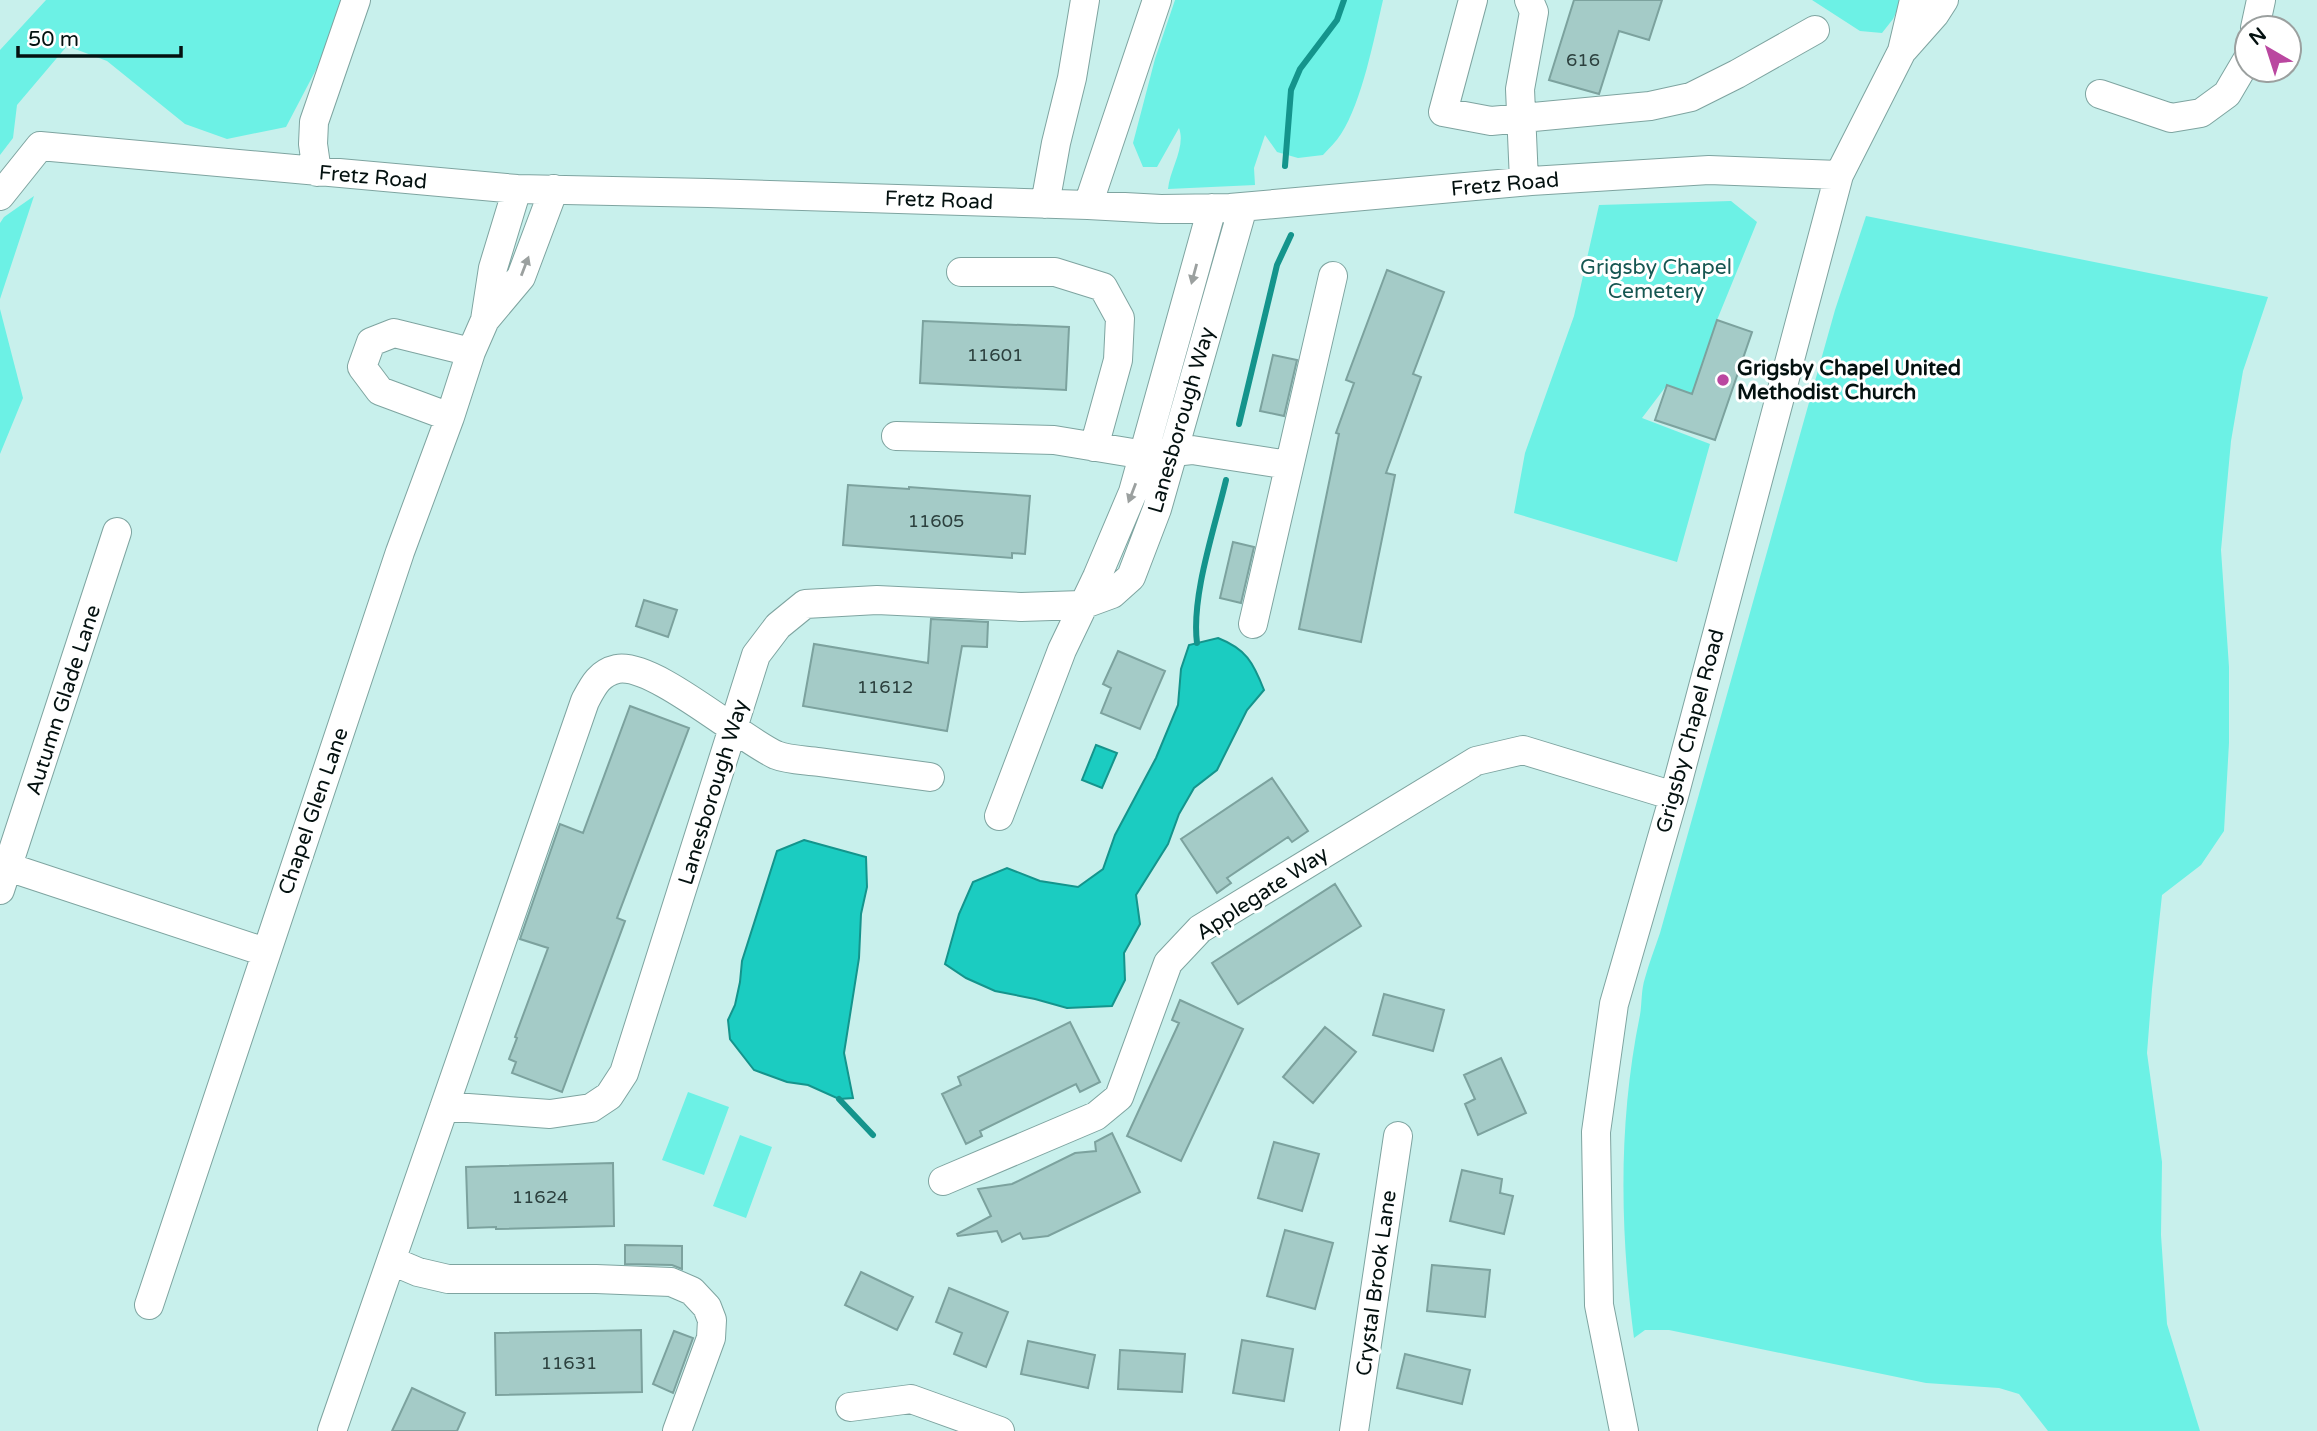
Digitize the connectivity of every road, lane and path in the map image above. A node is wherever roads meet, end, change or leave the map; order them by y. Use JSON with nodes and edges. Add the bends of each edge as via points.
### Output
{"nodes":[{"id":1,"x":356,"y":0,"type":"edge"},
{"id":2,"x":1085,"y":0,"type":"edge"},
{"id":3,"x":1157,"y":0,"type":"edge"},
{"id":4,"x":1473,"y":0,"type":"edge"},
{"id":5,"x":1530,"y":0,"type":"edge"},
{"id":6,"x":1914,"y":0,"type":"edge"},
{"id":7,"x":1944,"y":0,"type":"edge"},
{"id":8,"x":1815,"y":30,"type":"dead end"},
{"id":9,"x":1902,"y":51,"type":"junction"},
{"id":10,"x":2233,"y":84,"type":"edge"},
{"id":11,"x":2100,"y":94,"type":"dead end"},
{"id":12,"x":1520,"y":119,"type":"junction"},
{"id":13,"x":317,"y":172,"type":"junction"},
{"id":14,"x":1839,"y":175,"type":"junction"},
{"id":15,"x":1524,"y":181,"type":"junction"},
{"id":16,"x":517,"y":189,"type":"junction"},
{"id":17,"x":554,"y":189,"type":"junction"},
{"id":18,"x":0,"y":196,"type":"edge"},
{"id":19,"x":1045,"y":204,"type":"junction"},
{"id":20,"x":1088,"y":205,"type":"junction"},
{"id":21,"x":1244,"y":207,"type":"junction"},
{"id":22,"x":1212,"y":208,"type":"junction"},
{"id":23,"x":961,"y":272,"type":"dead end"},
{"id":24,"x":1333,"y":276,"type":"dead end"},
{"id":25,"x":485,"y":320,"type":"junction"},
{"id":26,"x":1180,"y":322,"type":"junction"},
{"id":27,"x":1208,"y":330,"type":"junction"},
{"id":28,"x":471,"y":352,"type":"junction"},
{"id":29,"x":450,"y":418,"type":"junction"},
{"id":30,"x":896,"y":436,"type":"dead end"},
{"id":31,"x":1094,"y":447,"type":"junction"},
{"id":32,"x":1158,"y":454,"type":"junction"},
{"id":33,"x":1289,"y":465,"type":"junction"},
{"id":34,"x":117,"y":532,"type":"dead end"},
{"id":35,"x":1082,"y":605,"type":"junction"},
{"id":36,"x":1252,"y":624,"type":"dead end"},
{"id":37,"x":732,"y":729,"type":"junction"},
{"id":38,"x":930,"y":778,"type":"dead end"},
{"id":39,"x":1674,"y":796,"type":"junction"},
{"id":40,"x":999,"y":816,"type":"dead end"},
{"id":41,"x":4,"y":879,"type":"edge"},
{"id":42,"x":265,"y":951,"type":"junction"},
{"id":43,"x":443,"y":1108,"type":"junction"},
{"id":44,"x":1398,"y":1136,"type":"dead end"},
{"id":45,"x":943,"y":1181,"type":"dead end"},
{"id":46,"x":392,"y":1261,"type":"junction"},
{"id":47,"x":149,"y":1305,"type":"dead end"},
{"id":48,"x":850,"y":1408,"type":"dead end"},
{"id":49,"x":332,"y":1431,"type":"edge"},
{"id":50,"x":677,"y":1431,"type":"edge"},
{"id":51,"x":1000,"y":1431,"type":"edge"},
{"id":52,"x":1354,"y":1431,"type":"edge"},
{"id":53,"x":1624,"y":1431,"type":"edge"}],
"edges":[{"from":1,"to":13,"type":"street","via":[[314,122]]},
{"from":2,"to":19,"type":"street"},
{"from":3,"to":20,"type":"street"},
{"from":4,"to":12,"type":"street","via":[[1443,112],[1491,121]]},
{"from":5,"to":12,"type":"street","via":[[1534,12],[1520,89]]},
{"from":6,"to":9,"type":"street","name":"Grigsby Chapel Road"},
{"from":7,"to":9,"type":"street","name":"Grigsby Chapel Road"},
{"from":8,"to":12,"type":"street","via":[[1691,97],[1650,106]]},
{"from":9,"to":14,"type":"street","name":"Grigsby Chapel Road"},
{"from":10,"to":11,"type":"street","via":[[2201,113],[2171,118]]},
{"from":12,"to":15,"type":"street"},
{"from":13,"to":16,"type":"street","name":"Fretz Road"},
{"from":13,"to":18,"type":"street","name":"Fretz Road","via":[[40,146]]},
{"from":14,"to":15,"type":"street","name":"Fretz Road","via":[[1709,170]]},
{"from":14,"to":39,"type":"street","name":"Grigsby Chapel Road"},
{"from":15,"to":21,"type":"street","name":"Fretz Road"},
{"from":16,"to":17,"type":"street","name":"Fretz Road"},
{"from":16,"to":25,"type":"street","name":"Chapel Glen Lane","via":[[493,268]]},
{"from":17,"to":19,"type":"street","name":"Fretz Road"},
{"from":25,"to":17,"type":"street","name":"Chapel Glen Lane","one_way":true,"via":[[521,277]]},
{"from":19,"to":20,"type":"street","name":"Fretz Road"},
{"from":20,"to":22,"type":"street","name":"Fretz Road"},
{"from":21,"to":22,"type":"street","name":"Fretz Road"},
{"from":21,"to":27,"type":"street","name":"Lanesborough Way"},
{"from":22,"to":26,"type":"street","name":"Lanesborough Way","one_way":true},
{"from":23,"to":31,"type":"street","via":[[1055,272],[1103,287],[1120,318],[1118,360]]},
{"from":24,"to":33,"type":"street"},
{"from":25,"to":28,"type":"street","name":"Chapel Glen Lane"},
{"from":26,"to":27,"type":"street"},
{"from":26,"to":32,"type":"street","name":"Lanesborough Way"},
{"from":27,"to":32,"type":"street","name":"Lanesborough Way"},
{"from":28,"to":29,"type":"street","name":"Chapel Glen Lane"},
{"from":28,"to":29,"type":"street","via":[[394,333],[371,342],[362,367],[380,391]]},
{"from":29,"to":42,"type":"street","name":"Chapel Glen Lane"},
{"from":30,"to":31,"type":"street","via":[[1055,440]]},
{"from":31,"to":32,"type":"street"},
{"from":32,"to":33,"type":"street","via":[[1192,450]]},
{"from":32,"to":35,"type":"street","name":"Lanesborough Way","via":[[1157,509],[1131,577],[1112,593]]},
{"from":33,"to":36,"type":"street"},
{"from":34,"to":41,"type":"street","name":"Autumn Glade Lane"},
{"from":35,"to":37,"type":"street","name":"Lanesborough Way","via":[[877,600],[805,604],[778,626],[757,655]]},
{"from":35,"to":40,"type":"street"},
{"from":37,"to":38,"type":"street","via":[[778,756]]},
{"from":37,"to":43,"type":"street","name":"Lanesborough Way","via":[[624,1073],[609,1096],[591,1108],[551,1114]]},
{"from":37,"to":43,"type":"street","via":[[646,673],[618,669],[600,676],[584,701]]},
{"from":39,"to":45,"type":"street","name":"Applegate Way","via":[[1523,751],[1476,761],[1200,929],[1168,963],[1119,1097],[1096,1116]]},
{"from":39,"to":53,"type":"street","name":"Grigsby Chapel Road","via":[[1614,1004],[1596,1132],[1599,1305]]},
{"from":41,"to":42,"type":"street","name":"Autumn Glade Lane"},
{"from":42,"to":47,"type":"street","name":"Chapel Glen Lane"},
{"from":43,"to":46,"type":"street"},
{"from":44,"to":52,"type":"street","name":"Crystal Brook Lane"},
{"from":46,"to":49,"type":"street"},
{"from":46,"to":50,"type":"street","via":[[448,1279],[671,1282],[692,1291],[712,1320],[711,1338]]},
{"from":48,"to":51,"type":"street","via":[[911,1399]]}]}
